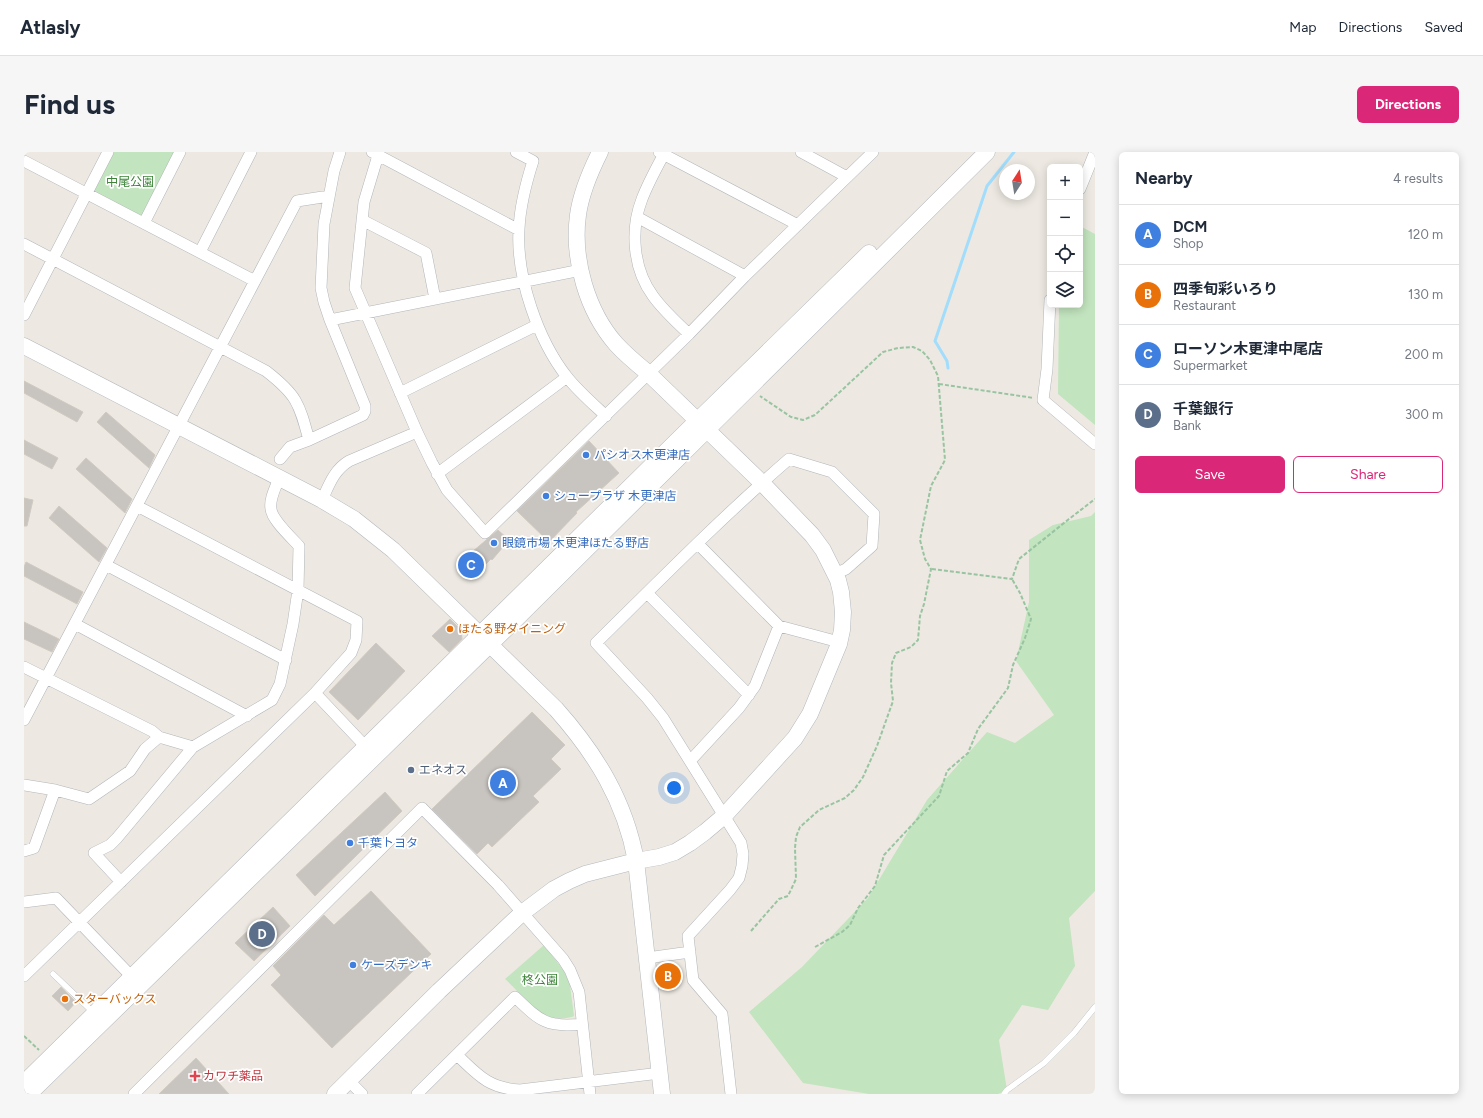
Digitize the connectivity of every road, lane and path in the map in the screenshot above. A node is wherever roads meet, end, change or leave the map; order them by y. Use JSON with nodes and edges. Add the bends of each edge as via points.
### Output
{"nodes":[{"id":1,"x":108,"y":152,"type":"edge"},
{"id":2,"x":180,"y":152,"type":"edge"},
{"id":3,"x":251,"y":152,"type":"edge"},
{"id":4,"x":340,"y":152,"type":"edge"},
{"id":5,"x":516,"y":152,"type":"edge"},
{"id":6,"x":600,"y":152,"type":"edge"},
{"id":7,"x":800,"y":152,"type":"edge"},
{"id":8,"x":873,"y":152,"type":"edge"},
{"id":9,"x":973,"y":152,"type":"edge"},
{"id":10,"x":987,"y":152,"type":"edge"},
{"id":11,"x":1095,"y":152,"type":"edge"},
{"id":12,"x":376,"y":153,"type":"edge"},
{"id":13,"x":663,"y":153,"type":"edge"},
{"id":14,"x":24,"y":161,"type":"edge"},
{"id":15,"x":847,"y":177,"type":"junction"},
{"id":16,"x":1083,"y":182,"type":"edge"},
{"id":17,"x":87,"y":193,"type":"junction"},
{"id":18,"x":329,"y":196,"type":"junction"},
{"id":19,"x":637,"y":217,"type":"junction"},
{"id":20,"x":362,"y":220,"type":"junction"},
{"id":21,"x":144,"y":223,"type":"junction"},
{"id":22,"x":798,"y":226,"type":"junction"},
{"id":23,"x":519,"y":230,"type":"junction"},
{"id":24,"x":24,"y":244,"type":"edge"},
{"id":25,"x":200,"y":252,"type":"junction"},
{"id":26,"x":53,"y":259,"type":"junction"},
{"id":27,"x":581,"y":270,"type":"junction"},
{"id":28,"x":745,"y":276,"type":"junction"},
{"id":29,"x":255,"y":281,"type":"junction"},
{"id":30,"x":525,"y":281,"type":"junction"},
{"id":31,"x":435,"y":299,"type":"junction"},
{"id":32,"x":1050,"y":308,"type":"edge"},
{"id":33,"x":365,"y":313,"type":"junction"},
{"id":34,"x":24,"y":315,"type":"edge"},
{"id":35,"x":330,"y":320,"type":"junction"},
{"id":36,"x":538,"y":325,"type":"junction"},
{"id":37,"x":689,"y":334,"type":"junction"},
{"id":38,"x":24,"y":346,"type":"edge"},
{"id":39,"x":220,"y":348,"type":"junction"},
{"id":40,"x":648,"y":373,"type":"junction"},
{"id":41,"x":567,"y":377,"type":"junction"},
{"id":42,"x":939,"y":384,"type":"junction"},
{"id":43,"x":749,"y":388,"type":"junction"},
{"id":44,"x":400,"y":393,"type":"junction"},
{"id":45,"x":1043,"y":400,"type":"junction"},
{"id":46,"x":606,"y":416,"type":"junction"},
{"id":47,"x":702,"y":426,"type":"junction"},
{"id":48,"x":180,"y":427,"type":"junction"},
{"id":49,"x":416,"y":432,"type":"junction"},
{"id":50,"x":309,"y":440,"type":"junction"},
{"id":51,"x":1095,"y":444,"type":"edge"},
{"id":52,"x":280,"y":460,"type":"dead end"},
{"id":53,"x":437,"y":474,"type":"junction"},
{"id":54,"x":279,"y":478,"type":"junction"},
{"id":55,"x":762,"y":483,"type":"junction"},
{"id":56,"x":322,"y":500,"type":"junction"},
{"id":57,"x":1095,"y":500,"type":"edge"},
{"id":58,"x":137,"y":506,"type":"junction"},
{"id":59,"x":698,"y":544,"type":"junction"},
{"id":60,"x":106,"y":565,"type":"junction"},
{"id":61,"x":931,"y":569,"type":"junction"},
{"id":62,"x":835,"y":574,"type":"junction"},
{"id":63,"x":1012,"y":579,"type":"junction"},
{"id":64,"x":298,"y":590,"type":"junction"},
{"id":65,"x":647,"y":593,"type":"junction"},
{"id":66,"x":75,"y":624,"type":"junction"},
{"id":67,"x":779,"y":626,"type":"junction"},
{"id":68,"x":484,"y":640,"type":"junction"},
{"id":69,"x":839,"y":642,"type":"junction"},
{"id":70,"x":286,"y":660,"type":"junction"},
{"id":71,"x":24,"y":667,"type":"edge"},
{"id":72,"x":46,"y":679,"type":"junction"},
{"id":73,"x":315,"y":694,"type":"junction"},
{"id":74,"x":748,"y":695,"type":"junction"},
{"id":75,"x":247,"y":716,"type":"junction"},
{"id":76,"x":24,"y":720,"type":"edge"},
{"id":77,"x":159,"y":737,"type":"junction"},
{"id":78,"x":193,"y":747,"type":"junction"},
{"id":79,"x":366,"y":747,"type":"junction"},
{"id":80,"x":690,"y":761,"type":"junction"},
{"id":81,"x":24,"y":785,"type":"edge"},
{"id":82,"x":55,"y":790,"type":"junction"},
{"id":83,"x":724,"y":816,"type":"junction"},
{"id":84,"x":24,"y":851,"type":"edge"},
{"id":85,"x":636,"y":861,"type":"junction"},
{"id":86,"x":121,"y":882,"type":"junction"},
{"id":87,"x":24,"y":902,"type":"edge"},
{"id":88,"x":522,"y":913,"type":"junction"},
{"id":89,"x":80,"y":922,"type":"junction"},
{"id":90,"x":751,"y":932,"type":"dead end"},
{"id":91,"x":815,"y":947,"type":"dead end"},
{"id":92,"x":690,"y":952,"type":"junction"},
{"id":93,"x":647,"y":958,"type":"junction"},
{"id":94,"x":53,"y":974,"type":"dead end"},
{"id":95,"x":24,"y":976,"type":"edge"},
{"id":96,"x":132,"y":977,"type":"junction"},
{"id":97,"x":1095,"y":1007,"type":"edge"},
{"id":98,"x":94,"y":1013,"type":"junction"},
{"id":99,"x":582,"y":1024,"type":"junction"},
{"id":100,"x":24,"y":1036,"type":"edge"},
{"id":101,"x":39,"y":1050,"type":"dead end"},
{"id":102,"x":457,"y":1055,"type":"junction"},
{"id":103,"x":660,"y":1073,"type":"junction"},
{"id":104,"x":348,"y":1080,"type":"junction"},
{"id":105,"x":588,"y":1081,"type":"junction"},
{"id":106,"x":24,"y":1083,"type":"edge"},
{"id":107,"x":29,"y":1094,"type":"edge"},
{"id":108,"x":134,"y":1094,"type":"edge"},
{"id":109,"x":335,"y":1094,"type":"edge"},
{"id":110,"x":362,"y":1094,"type":"edge"},
{"id":111,"x":417,"y":1094,"type":"edge"},
{"id":112,"x":590,"y":1094,"type":"edge"},
{"id":113,"x":662,"y":1094,"type":"edge"},
{"id":114,"x":730,"y":1094,"type":"edge"},
{"id":115,"x":1004,"y":1094,"type":"edge"}],
"edges":[{"from":1,"to":17,"type":"street"},
{"from":2,"to":21,"type":"street"},
{"from":3,"to":25,"type":"street"},
{"from":4,"to":18,"type":"street"},
{"from":5,"to":23,"type":"street","via":[[533,161],[524,192]]},
{"from":6,"to":27,"type":"street","via":[[583,192],[578,216]]},
{"from":7,"to":15,"type":"street"},
{"from":8,"to":15,"type":"street"},
{"from":9,"to":47,"type":"street"},
{"from":10,"to":43,"type":"street"},
{"from":11,"to":16,"type":"street"},
{"from":12,"to":20,"type":"street"},
{"from":12,"to":23,"type":"street"},
{"from":13,"to":19,"type":"street","via":[[641,200]]},
{"from":13,"to":22,"type":"street"},
{"from":14,"to":17,"type":"street"},
{"from":15,"to":22,"type":"street"},
{"from":17,"to":21,"type":"street"},
{"from":17,"to":26,"type":"street"},
{"from":18,"to":29,"type":"street","via":[[297,201]]},
{"from":18,"to":35,"type":"street","via":[[324,224],[321,288]]},
{"from":19,"to":28,"type":"street"},
{"from":19,"to":37,"type":"street","via":[[636,249],[644,280],[661,306]]},
{"from":20,"to":31,"type":"street","via":[[426,253]]},
{"from":20,"to":33,"type":"street","via":[[355,288]]},
{"from":21,"to":25,"type":"street"},
{"from":22,"to":28,"type":"street"},
{"from":23,"to":30,"type":"street"},
{"from":24,"to":26,"type":"street"},
{"from":25,"to":29,"type":"street"},
{"from":26,"to":34,"type":"street"},
{"from":26,"to":39,"type":"street"},
{"from":27,"to":30,"type":"street"},
{"from":27,"to":40,"type":"street","via":[[588,296],[607,331]]},
{"from":28,"to":37,"type":"street"},
{"from":29,"to":39,"type":"street"},
{"from":30,"to":31,"type":"street"},
{"from":30,"to":36,"type":"street"},
{"from":31,"to":33,"type":"street"},
{"from":32,"to":45,"type":"street"},
{"from":33,"to":35,"type":"street"},
{"from":33,"to":44,"type":"street"},
{"from":35,"to":50,"type":"street","via":[[365,411],[363,415]]},
{"from":36,"to":41,"type":"street","via":[[547,346]]},
{"from":36,"to":44,"type":"street"},
{"from":37,"to":40,"type":"street"},
{"from":38,"to":48,"type":"street"},
{"from":39,"to":48,"type":"street"},
{"from":39,"to":50,"type":"street","via":[[266,371],[288,389],[301,409]]},
{"from":40,"to":46,"type":"street"},
{"from":40,"to":47,"type":"street"},
{"from":41,"to":46,"type":"street"},
{"from":41,"to":53,"type":"street"},
{"from":42,"to":43,"type":"path","via":[[930,360],[922,351],[913,347],[883,352],[815,415],[803,420],[791,417]]},
{"from":42,"to":45,"type":"path"},
{"from":42,"to":61,"type":"path","via":[[945,460],[931,486],[920,540],[925,559]]},
{"from":43,"to":47,"type":"street"},
{"from":44,"to":49,"type":"street"},
{"from":45,"to":51,"type":"street"},
{"from":46,"to":53,"type":"street","via":[[485,533],[447,490]]},
{"from":47,"to":55,"type":"street"},
{"from":47,"to":68,"type":"street"},
{"from":48,"to":54,"type":"street"},
{"from":48,"to":58,"type":"street"},
{"from":49,"to":53,"type":"street"},
{"from":49,"to":56,"type":"street","via":[[342,466],[336,472]]},
{"from":50,"to":52,"type":"street","via":[[290,447]]},
{"from":54,"to":56,"type":"street"},
{"from":54,"to":64,"type":"street","via":[[271,508],[274,518],[299,546]]},
{"from":55,"to":59,"type":"street"},
{"from":55,"to":62,"type":"street","via":[[812,535]]},
{"from":55,"to":62,"type":"street","via":[[789,459],[832,472],[874,514],[872,546],[846,569]]},
{"from":56,"to":68,"type":"street","via":[[354,519],[393,550]]},
{"from":57,"to":63,"type":"path","via":[[1020,559]]},
{"from":58,"to":60,"type":"street"},
{"from":58,"to":64,"type":"street"},
{"from":59,"to":65,"type":"street"},
{"from":59,"to":67,"type":"street"},
{"from":60,"to":66,"type":"street"},
{"from":60,"to":70,"type":"street"},
{"from":61,"to":63,"type":"path"},
{"from":61,"to":90,"type":"path","via":[[920,616],[918,640],[911,647],[894,655],[891,684],[893,701],[863,778],[845,798],[819,810],[800,827],[795,848],[796,879],[788,896],[779,899]]},
{"from":62,"to":69,"type":"street","via":[[841,592],[843,612]]},
{"from":63,"to":91,"type":"path","via":[[1031,619],[1013,665],[1008,688],[978,729],[968,753],[947,771],[938,796],[884,855],[875,886],[858,908],[850,925]]},
{"from":64,"to":70,"type":"street"},
{"from":64,"to":73,"type":"street","via":[[357,621],[356,640],[351,653]]},
{"from":65,"to":74,"type":"street"},
{"from":65,"to":80,"type":"street","via":[[596,643],[663,718]]},
{"from":66,"to":72,"type":"street"},
{"from":66,"to":75,"type":"street"},
{"from":67,"to":69,"type":"street"},
{"from":67,"to":74,"type":"street","via":[[755,686]]},
{"from":68,"to":79,"type":"street"},
{"from":68,"to":85,"type":"street","via":[[556,709],[585,744],[622,809]]},
{"from":68,"to":107,"type":"street"},
{"from":69,"to":83,"type":"street","via":[[810,714],[795,738]]},
{"from":70,"to":75,"type":"street","via":[[280,684],[272,700]]},
{"from":71,"to":72,"type":"street"},
{"from":72,"to":76,"type":"street"},
{"from":72,"to":77,"type":"street","via":[[152,731]]},
{"from":73,"to":79,"type":"street"},
{"from":73,"to":86,"type":"street"},
{"from":74,"to":80,"type":"street"},
{"from":75,"to":78,"type":"street"},
{"from":77,"to":78,"type":"street"},
{"from":77,"to":82,"type":"street","via":[[145,749],[130,771],[89,799]]},
{"from":78,"to":86,"type":"street","via":[[110,845],[94,853]]},
{"from":79,"to":96,"type":"street"},
{"from":80,"to":83,"type":"street"},
{"from":81,"to":82,"type":"street"},
{"from":82,"to":84,"type":"street","via":[[34,848]]},
{"from":83,"to":85,"type":"street","via":[[675,852]]},
{"from":83,"to":92,"type":"street","via":[[741,843],[742,866],[739,878],[730,890],[688,936]]},
{"from":85,"to":88,"type":"street","via":[[585,874],[569,881]]},
{"from":85,"to":93,"type":"street"},
{"from":86,"to":89,"type":"street"},
{"from":87,"to":89,"type":"street","via":[[56,898]]},
{"from":88,"to":99,"type":"street","via":[[570,970],[579,992]]},
{"from":88,"to":104,"type":"street"},
{"from":88,"to":108,"type":"street","via":[[422,808]]},
{"from":89,"to":95,"type":"street"},
{"from":89,"to":96,"type":"street"},
{"from":92,"to":93,"type":"street"},
{"from":92,"to":114,"type":"street","via":[[693,980],[722,1014]]},
{"from":93,"to":103,"type":"street"},
{"from":94,"to":98,"type":"lane"},
{"from":96,"to":98,"type":"street"},
{"from":97,"to":115,"type":"lane","via":[[1044,1063]]},
{"from":98,"to":106,"type":"street"},
{"from":99,"to":102,"type":"street","via":[[561,1026],[543,1021],[515,997]]},
{"from":99,"to":105,"type":"street"},
{"from":100,"to":101,"type":"path"},
{"from":102,"to":105,"type":"street","via":[[485,1081],[510,1089],[520,1090]]},
{"from":102,"to":111,"type":"street"},
{"from":103,"to":105,"type":"street"},
{"from":103,"to":113,"type":"street"},
{"from":104,"to":109,"type":"street"},
{"from":104,"to":110,"type":"street"},
{"from":105,"to":112,"type":"street"}]}
